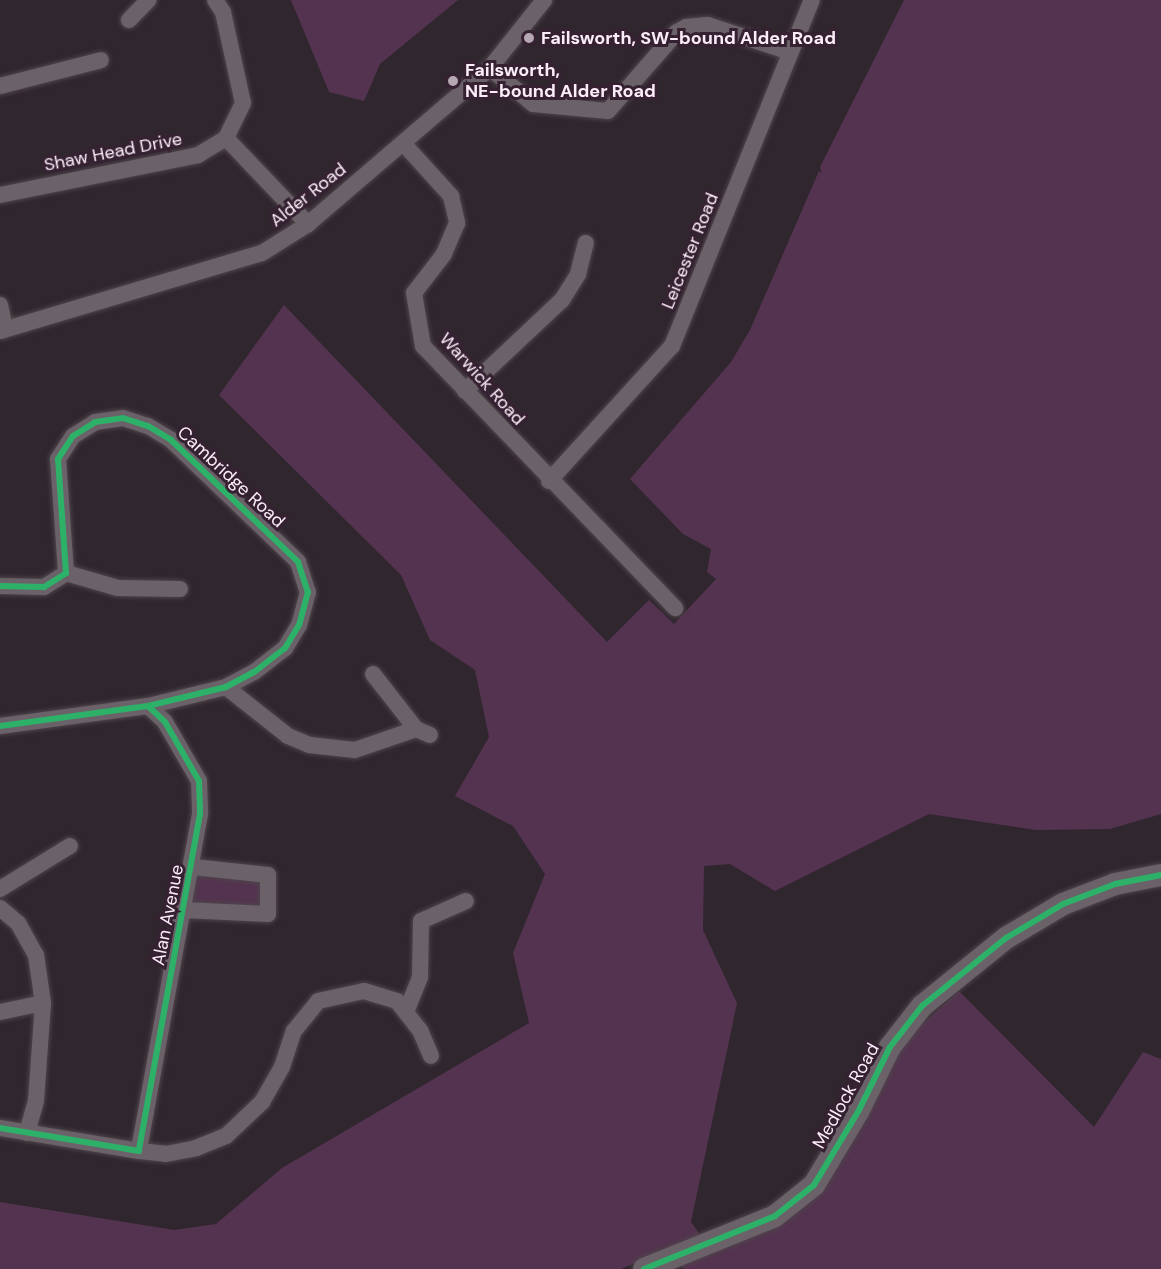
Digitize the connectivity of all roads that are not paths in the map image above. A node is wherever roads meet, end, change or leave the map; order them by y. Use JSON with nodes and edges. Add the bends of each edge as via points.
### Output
{"nodes":[{"id":1,"x":148,"y":0,"type":"edge"},
{"id":2,"x":215,"y":0,"type":"edge"},
{"id":3,"x":544,"y":0,"type":"edge"},
{"id":4,"x":812,"y":0,"type":"edge"},
{"id":5,"x":129,"y":20,"type":"dead end"},
{"id":6,"x":789,"y":52,"type":"junction"},
{"id":7,"x":101,"y":60,"type":"dead end"},
{"id":8,"x":490,"y":68,"type":"junction"},
{"id":9,"x":0,"y":86,"type":"edge"},
{"id":10,"x":226,"y":138,"type":"junction"},
{"id":11,"x":403,"y":143,"type":"junction"},
{"id":12,"x":0,"y":195,"type":"edge"},
{"id":13,"x":308,"y":224,"type":"junction"},
{"id":14,"x":586,"y":243,"type":"dead end"},
{"id":15,"x":0,"y":305,"type":"edge"},
{"id":16,"x":3,"y":330,"type":"edge"},
{"id":17,"x":465,"y":391,"type":"junction"},
{"id":18,"x":549,"y":481,"type":"junction"},
{"id":19,"x":66,"y":573,"type":"junction"},
{"id":20,"x":0,"y":586,"type":"edge"},
{"id":21,"x":180,"y":589,"type":"dead end"},
{"id":22,"x":675,"y":608,"type":"dead end"},
{"id":23,"x":373,"y":674,"type":"dead end"},
{"id":24,"x":226,"y":687,"type":"junction"},
{"id":25,"x":148,"y":706,"type":"junction"},
{"id":26,"x":0,"y":726,"type":"edge"},
{"id":27,"x":70,"y":846,"type":"dead end"},
{"id":28,"x":193,"y":867,"type":"junction"},
{"id":29,"x":1161,"y":875,"type":"edge"},
{"id":30,"x":0,"y":888,"type":"edge"},
{"id":31,"x":466,"y":901,"type":"dead end"},
{"id":32,"x":0,"y":908,"type":"edge"},
{"id":33,"x":184,"y":910,"type":"junction"},
{"id":34,"x":43,"y":1003,"type":"junction"},
{"id":35,"x":0,"y":1012,"type":"edge"},
{"id":36,"x":406,"y":1012,"type":"junction"},
{"id":37,"x":431,"y":1056,"type":"dead end"},
{"id":38,"x":0,"y":1128,"type":"edge"},
{"id":39,"x":27,"y":1133,"type":"junction"},
{"id":40,"x":139,"y":1151,"type":"junction"},
{"id":41,"x":644,"y":1269,"type":"edge"}],
"edges":[{"from":1,"to":5,"type":"street"},
{"from":2,"to":10,"type":"street","via":[[223,12],[243,103]]},
{"from":3,"to":8,"type":"street","name":"Alder Road"},
{"from":4,"to":6,"type":"street","name":"Leicester Road"},
{"from":6,"to":8,"type":"street","via":[[708,25],[686,27],[676,32],[608,111],[533,104]]},
{"from":6,"to":18,"type":"street","name":"Leicester Road","via":[[672,346]]},
{"from":7,"to":9,"type":"street"},
{"from":8,"to":11,"type":"street","name":"Alder Road"},
{"from":10,"to":12,"type":"street","name":"Shaw Head Drive","via":[[198,156]]},
{"from":10,"to":13,"type":"street"},
{"from":11,"to":13,"type":"street","name":"Alder Road"},
{"from":11,"to":17,"type":"street","name":"Warwick Road","via":[[452,196],[457,223],[444,254],[414,293],[423,346]]},
{"from":13,"to":16,"type":"street","name":"Alder Road","via":[[262,253]]},
{"from":14,"to":17,"type":"street","via":[[578,274],[562,300]]},
{"from":15,"to":16,"type":"street"},
{"from":17,"to":18,"type":"street","name":"Warwick Road"},
{"from":18,"to":22,"type":"street","name":"Warwick Road"},
{"from":19,"to":20,"type":"street","via":[[44,587]]},
{"from":19,"to":21,"type":"street","via":[[118,588]]},
{"from":19,"to":24,"type":"street","name":"Cambridge Road","via":[[58,459],[73,436],[95,422],[123,418],[148,426],[171,440],[265,527],[298,562],[306,577],[308,592],[299,625],[285,648]]},
{"from":23,"to":24,"type":"street","via":[[423,732],[355,750],[309,746],[288,736]]},
{"from":24,"to":25,"type":"street","name":"Cambridge Road"},
{"from":25,"to":26,"type":"street"},
{"from":25,"to":28,"type":"street","name":"Alan Avenue","via":[[165,722],[199,781],[200,814]]},
{"from":27,"to":30,"type":"street"},
{"from":28,"to":33,"type":"street","name":"Alan Avenue"},
{"from":28,"to":33,"type":"street","name":"Alan Avenue","via":[[268,875],[268,914]]},
{"from":29,"to":41,"type":"street","name":"Medlock Road","via":[[1115,884],[1063,904],[1006,938],[922,1006],[890,1047],[859,1110],[814,1185],[776,1216]]},
{"from":31,"to":36,"type":"street","via":[[421,921],[420,977]]},
{"from":32,"to":34,"type":"street","via":[[18,923],[36,955]]},
{"from":33,"to":40,"type":"street","name":"Alan Avenue"},
{"from":34,"to":35,"type":"street"},
{"from":34,"to":39,"type":"street","via":[[36,1101]]},
{"from":36,"to":37,"type":"street","via":[[420,1030]]},
{"from":36,"to":40,"type":"street","via":[[397,1001],[364,991],[318,1001],[294,1031],[282,1067],[262,1102],[226,1136],[166,1154]]},
{"from":38,"to":39,"type":"street"},
{"from":39,"to":40,"type":"street"}]}
